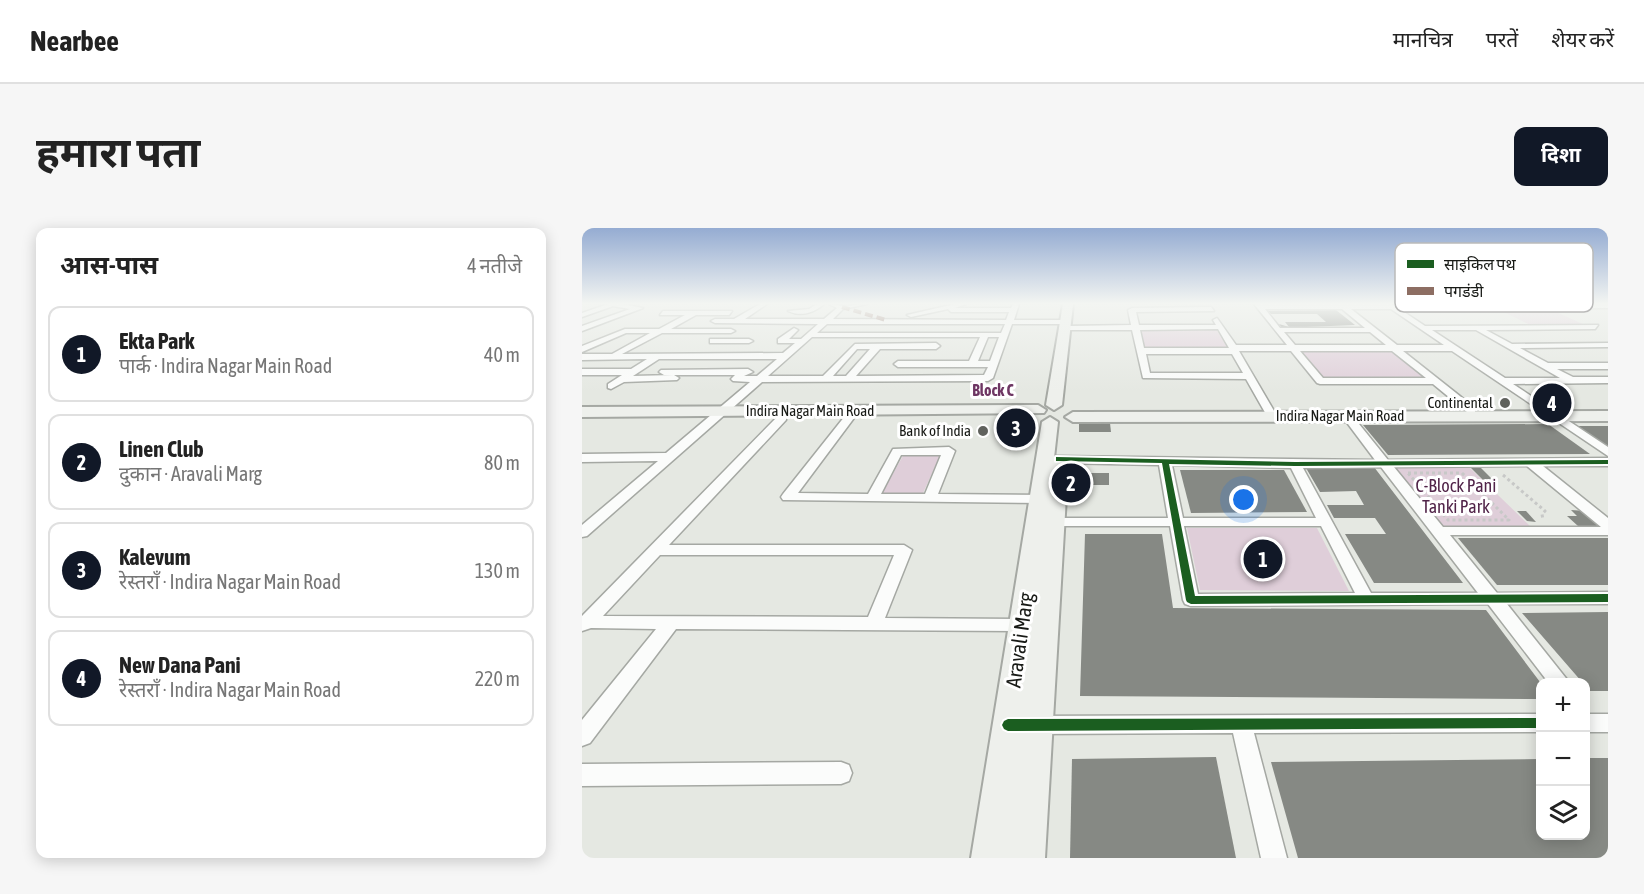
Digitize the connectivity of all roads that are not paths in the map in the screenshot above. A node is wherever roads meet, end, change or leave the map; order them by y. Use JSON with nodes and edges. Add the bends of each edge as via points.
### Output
{"nodes":[{"id":1,"x":617,"y":333,"type":"edge"},
{"id":2,"x":655,"y":333,"type":"edge"},
{"id":3,"x":696,"y":333,"type":"edge"},
{"id":4,"x":718,"y":333,"type":"edge"},
{"id":5,"x":790,"y":333,"type":"edge"},
{"id":6,"x":804,"y":333,"type":"edge"},
{"id":7,"x":1065,"y":333,"type":"edge"},
{"id":8,"x":1137,"y":333,"type":"edge"},
{"id":9,"x":1225,"y":333,"type":"edge"},
{"id":10,"x":1282,"y":333,"type":"edge"},
{"id":11,"x":1377,"y":333,"type":"edge"},
{"id":12,"x":1433,"y":333,"type":"edge"},
{"id":13,"x":1488,"y":333,"type":"edge"},
{"id":14,"x":809,"y":335,"type":"junction"},
{"id":15,"x":943,"y":335,"type":"junction"},
{"id":16,"x":985,"y":335,"type":"junction"},
{"id":17,"x":1005,"y":335,"type":"joint"},
{"id":18,"x":683,"y":341,"type":"dead end"},
{"id":19,"x":1608,"y":345,"type":"edge"},
{"id":20,"x":877,"y":346,"type":"junction"},
{"id":21,"x":936,"y":346,"type":"junction"},
{"id":22,"x":1510,"y":346,"type":"junction"},
{"id":23,"x":910,"y":347,"type":"junction"},
{"id":24,"x":1293,"y":348,"type":"junction"},
{"id":25,"x":1395,"y":348,"type":"junction"},
{"id":26,"x":1453,"y":348,"type":"junction"},
{"id":27,"x":1234,"y":349,"type":"junction"},
{"id":28,"x":1141,"y":351,"type":"junction"},
{"id":29,"x":583,"y":355,"type":"edge"},
{"id":30,"x":612,"y":356,"type":"junction"},
{"id":31,"x":658,"y":356,"type":"junction"},
{"id":32,"x":688,"y":356,"type":"junction"},
{"id":33,"x":729,"y":356,"type":"junction"},
{"id":34,"x":785,"y":356,"type":"junction"},
{"id":35,"x":898,"y":364,"type":"junction"},
{"id":36,"x":926,"y":364,"type":"junction"},
{"id":37,"x":972,"y":364,"type":"junction"},
{"id":38,"x":994,"y":364,"type":"junction"},
{"id":39,"x":1545,"y":366,"type":"junction"},
{"id":40,"x":1608,"y":366,"type":"edge"},
{"id":41,"x":633,"y":372,"type":"junction"},
{"id":42,"x":664,"y":372,"type":"junction"},
{"id":43,"x":700,"y":372,"type":"junction"},
{"id":44,"x":583,"y":373,"type":"edge"},
{"id":45,"x":762,"y":375,"type":"junction"},
{"id":46,"x":1249,"y":376,"type":"junction"},
{"id":47,"x":654,"y":378,"type":"junction"},
{"id":48,"x":826,"y":378,"type":"junction"},
{"id":49,"x":849,"y":378,"type":"junction"},
{"id":50,"x":889,"y":378,"type":"junction"},
{"id":51,"x":623,"y":379,"type":"junction"},
{"id":52,"x":1571,"y":380,"type":"junction"},
{"id":53,"x":1608,"y":380,"type":"edge"},
{"id":54,"x":1436,"y":381,"type":"junction"},
{"id":55,"x":1502,"y":381,"type":"junction"},
{"id":56,"x":611,"y":386,"type":"dead end"},
{"id":57,"x":1471,"y":410,"type":"junction"},
{"id":58,"x":1608,"y":410,"type":"edge"},
{"id":59,"x":582,"y":412,"type":"edge"},
{"id":60,"x":1550,"y":412,"type":"junction"},
{"id":61,"x":1270,"y":413,"type":"junction"},
{"id":62,"x":715,"y":415,"type":"junction"},
{"id":63,"x":1055,"y":415,"type":"junction"},
{"id":64,"x":1347,"y":416,"type":"junction"},
{"id":65,"x":1608,"y":416,"type":"edge"},
{"id":66,"x":582,"y":418,"type":"edge"},
{"id":67,"x":782,"y":418,"type":"junction"},
{"id":68,"x":849,"y":418,"type":"junction"},
{"id":69,"x":1608,"y":452,"type":"edge"},
{"id":70,"x":668,"y":457,"type":"junction"},
{"id":71,"x":582,"y":458,"type":"edge"},
{"id":72,"x":1059,"y":459,"type":"junction"},
{"id":73,"x":1165,"y":462,"type":"junction"},
{"id":74,"x":1608,"y":462,"type":"edge"},
{"id":75,"x":1531,"y":463,"type":"junction"},
{"id":76,"x":1295,"y":464,"type":"junction"},
{"id":77,"x":1385,"y":464,"type":"junction"},
{"id":78,"x":872,"y":498,"type":"junction"},
{"id":79,"x":930,"y":498,"type":"junction"},
{"id":80,"x":1046,"y":511,"type":"junction"},
{"id":81,"x":1175,"y":522,"type":"junction"},
{"id":82,"x":1326,"y":522,"type":"junction"},
{"id":83,"x":1608,"y":525,"type":"edge"},
{"id":84,"x":1438,"y":531,"type":"junction"},
{"id":85,"x":1608,"y":531,"type":"edge"},
{"id":86,"x":582,"y":533,"type":"edge"},
{"id":87,"x":656,"y":550,"type":"junction"},
{"id":88,"x":1608,"y":598,"type":"edge"},
{"id":89,"x":1366,"y":599,"type":"junction"},
{"id":90,"x":1492,"y":599,"type":"junction"},
{"id":91,"x":672,"y":622,"type":"junction"},
{"id":92,"x":584,"y":624,"type":"edge"},
{"id":93,"x":874,"y":624,"type":"junction"},
{"id":94,"x":1022,"y":625,"type":"junction"},
{"id":95,"x":1556,"y":678,"type":"edge"},
{"id":96,"x":1536,"y":723,"type":"edge"},
{"id":97,"x":1240,"y":724,"type":"junction"},
{"id":98,"x":1008,"y":725,"type":"junction"},
{"id":99,"x":1037,"y":725,"type":"junction"},
{"id":100,"x":582,"y":736,"type":"edge"},
{"id":101,"x":841,"y":773,"type":"dead end"},
{"id":102,"x":582,"y":775,"type":"edge"},
{"id":103,"x":990,"y":858,"type":"edge"},
{"id":104,"x":1026,"y":858,"type":"edge"},
{"id":105,"x":1274,"y":858,"type":"edge"}],
"edges":[{"from":1,"to":29,"type":"street"},
{"from":2,"to":30,"type":"street"},
{"from":3,"to":18,"type":"street"},
{"from":4,"to":33,"type":"street","via":[[704,341],[753,338]]},
{"from":5,"to":14,"type":"street","via":[[781,341]]},
{"from":6,"to":14,"type":"street"},
{"from":7,"to":63,"type":"street","name":"Aravali Marg"},
{"from":8,"to":28,"type":"street"},
{"from":9,"to":27,"type":"street"},
{"from":10,"to":24,"type":"street"},
{"from":11,"to":25,"type":"street"},
{"from":12,"to":26,"type":"street"},
{"from":13,"to":22,"type":"street"},
{"from":14,"to":15,"type":"street"},
{"from":14,"to":34,"type":"street"},
{"from":15,"to":16,"type":"street"},
{"from":15,"to":21,"type":"street"},
{"from":16,"to":17,"type":"street"},
{"from":16,"to":37,"type":"street"},
{"from":17,"to":38,"type":"street"},
{"from":19,"to":22,"type":"street"},
{"from":20,"to":23,"type":"street"},
{"from":20,"to":48,"type":"street","via":[[854,348]]},
{"from":20,"to":49,"type":"street"},
{"from":21,"to":23,"type":"street"},
{"from":21,"to":36,"type":"street"},
{"from":22,"to":39,"type":"street"},
{"from":23,"to":35,"type":"street"},
{"from":24,"to":25,"type":"street"},
{"from":24,"to":27,"type":"street"},
{"from":24,"to":54,"type":"street","via":[[1320,381]]},
{"from":25,"to":26,"type":"street"},
{"from":25,"to":54,"type":"street"},
{"from":26,"to":55,"type":"street"},
{"from":27,"to":28,"type":"street"},
{"from":27,"to":46,"type":"street"},
{"from":28,"to":46,"type":"street","via":[[1146,376]]},
{"from":29,"to":30,"type":"street"},
{"from":30,"to":31,"type":"street"},
{"from":31,"to":32,"type":"street"},
{"from":31,"to":41,"type":"street"},
{"from":32,"to":33,"type":"street"},
{"from":32,"to":42,"type":"street"},
{"from":33,"to":34,"type":"street"},
{"from":34,"to":45,"type":"street"},
{"from":35,"to":36,"type":"street"},
{"from":35,"to":50,"type":"street"},
{"from":36,"to":37,"type":"street"},
{"from":37,"to":38,"type":"street"},
{"from":38,"to":50,"type":"street","via":[[988,378]]},
{"from":39,"to":40,"type":"street"},
{"from":39,"to":52,"type":"street"},
{"from":41,"to":44,"type":"street"},
{"from":41,"to":51,"type":"street"},
{"from":42,"to":43,"type":"street"},
{"from":42,"to":47,"type":"street"},
{"from":43,"to":45,"type":"street","via":[[743,372],[736,379]]},
{"from":43,"to":47,"type":"street","via":[[692,378]]},
{"from":45,"to":48,"type":"street"},
{"from":45,"to":62,"type":"street"},
{"from":46,"to":61,"type":"street"},
{"from":47,"to":51,"type":"street"},
{"from":48,"to":49,"type":"street"},
{"from":49,"to":50,"type":"street"},
{"from":51,"to":56,"type":"street"},
{"from":52,"to":53,"type":"street"},
{"from":52,"to":55,"type":"street"},
{"from":54,"to":57,"type":"street"},
{"from":55,"to":60,"type":"street"},
{"from":57,"to":60,"type":"street","name":"Indira Nagar Main Road"},
{"from":57,"to":61,"type":"street","name":"Indira Nagar Main Road"},
{"from":58,"to":60,"type":"street","name":"Indira Nagar Main Road"},
{"from":59,"to":62,"type":"street","name":"Indira Nagar Main Road"},
{"from":60,"to":64,"type":"street","name":"Indira Nagar Main Road"},
{"from":60,"to":65,"type":"street","name":"Indira Nagar Main Road"},
{"from":60,"to":69,"type":"street"},
{"from":61,"to":63,"type":"street","name":"Indira Nagar Main Road"},
{"from":61,"to":64,"type":"street","name":"Indira Nagar Main Road"},
{"from":62,"to":63,"type":"street","name":"Indira Nagar Main Road"},
{"from":62,"to":66,"type":"street","name":"Indira Nagar Main Road"},
{"from":62,"to":67,"type":"street","name":"Indira Nagar Main Road"},
{"from":62,"to":70,"type":"street"},
{"from":63,"to":68,"type":"street","name":"Indira Nagar Main Road"},
{"from":63,"to":72,"type":"street","name":"Aravali Marg"},
{"from":63,"to":80,"type":"street","name":"Aravali Marg"},
{"from":64,"to":77,"type":"street"},
{"from":67,"to":68,"type":"street","name":"Indira Nagar Main Road"},
{"from":67,"to":87,"type":"street"},
{"from":68,"to":78,"type":"street","via":[[788,497]]},
{"from":70,"to":71,"type":"street"},
{"from":70,"to":86,"type":"street"},
{"from":72,"to":73,"type":"street"},
{"from":72,"to":80,"type":"street","name":"Aravali Marg"},
{"from":73,"to":76,"type":"street"},
{"from":73,"to":81,"type":"street"},
{"from":74,"to":75,"type":"street"},
{"from":75,"to":77,"type":"street"},
{"from":75,"to":83,"type":"street"},
{"from":76,"to":77,"type":"street"},
{"from":76,"to":82,"type":"street"},
{"from":77,"to":84,"type":"street"},
{"from":78,"to":79,"type":"street"},
{"from":78,"to":79,"type":"street","via":[[897,452],[949,451]]},
{"from":79,"to":80,"type":"street"},
{"from":80,"to":81,"type":"street"},
{"from":80,"to":94,"type":"street","name":"Aravali Marg"},
{"from":80,"to":99,"type":"street","name":"Aravali Marg"},
{"from":81,"to":82,"type":"street"},
{"from":81,"to":89,"type":"street","via":[[1191,600]]},
{"from":82,"to":89,"type":"street"},
{"from":84,"to":85,"type":"street"},
{"from":84,"to":90,"type":"street"},
{"from":87,"to":92,"type":"street"},
{"from":87,"to":93,"type":"street","via":[[904,550]]},
{"from":88,"to":90,"type":"street"},
{"from":89,"to":90,"type":"street"},
{"from":90,"to":95,"type":"street"},
{"from":91,"to":92,"type":"street"},
{"from":91,"to":93,"type":"street"},
{"from":91,"to":100,"type":"street"},
{"from":93,"to":94,"type":"street"},
{"from":94,"to":98,"type":"street","name":"Aravali Marg"},
{"from":96,"to":97,"type":"street"},
{"from":97,"to":99,"type":"street"},
{"from":97,"to":105,"type":"street"},
{"from":98,"to":99,"type":"street"},
{"from":98,"to":103,"type":"street","name":"Aravali Marg"},
{"from":99,"to":104,"type":"street","name":"Aravali Marg"},
{"from":101,"to":102,"type":"street"}]}
